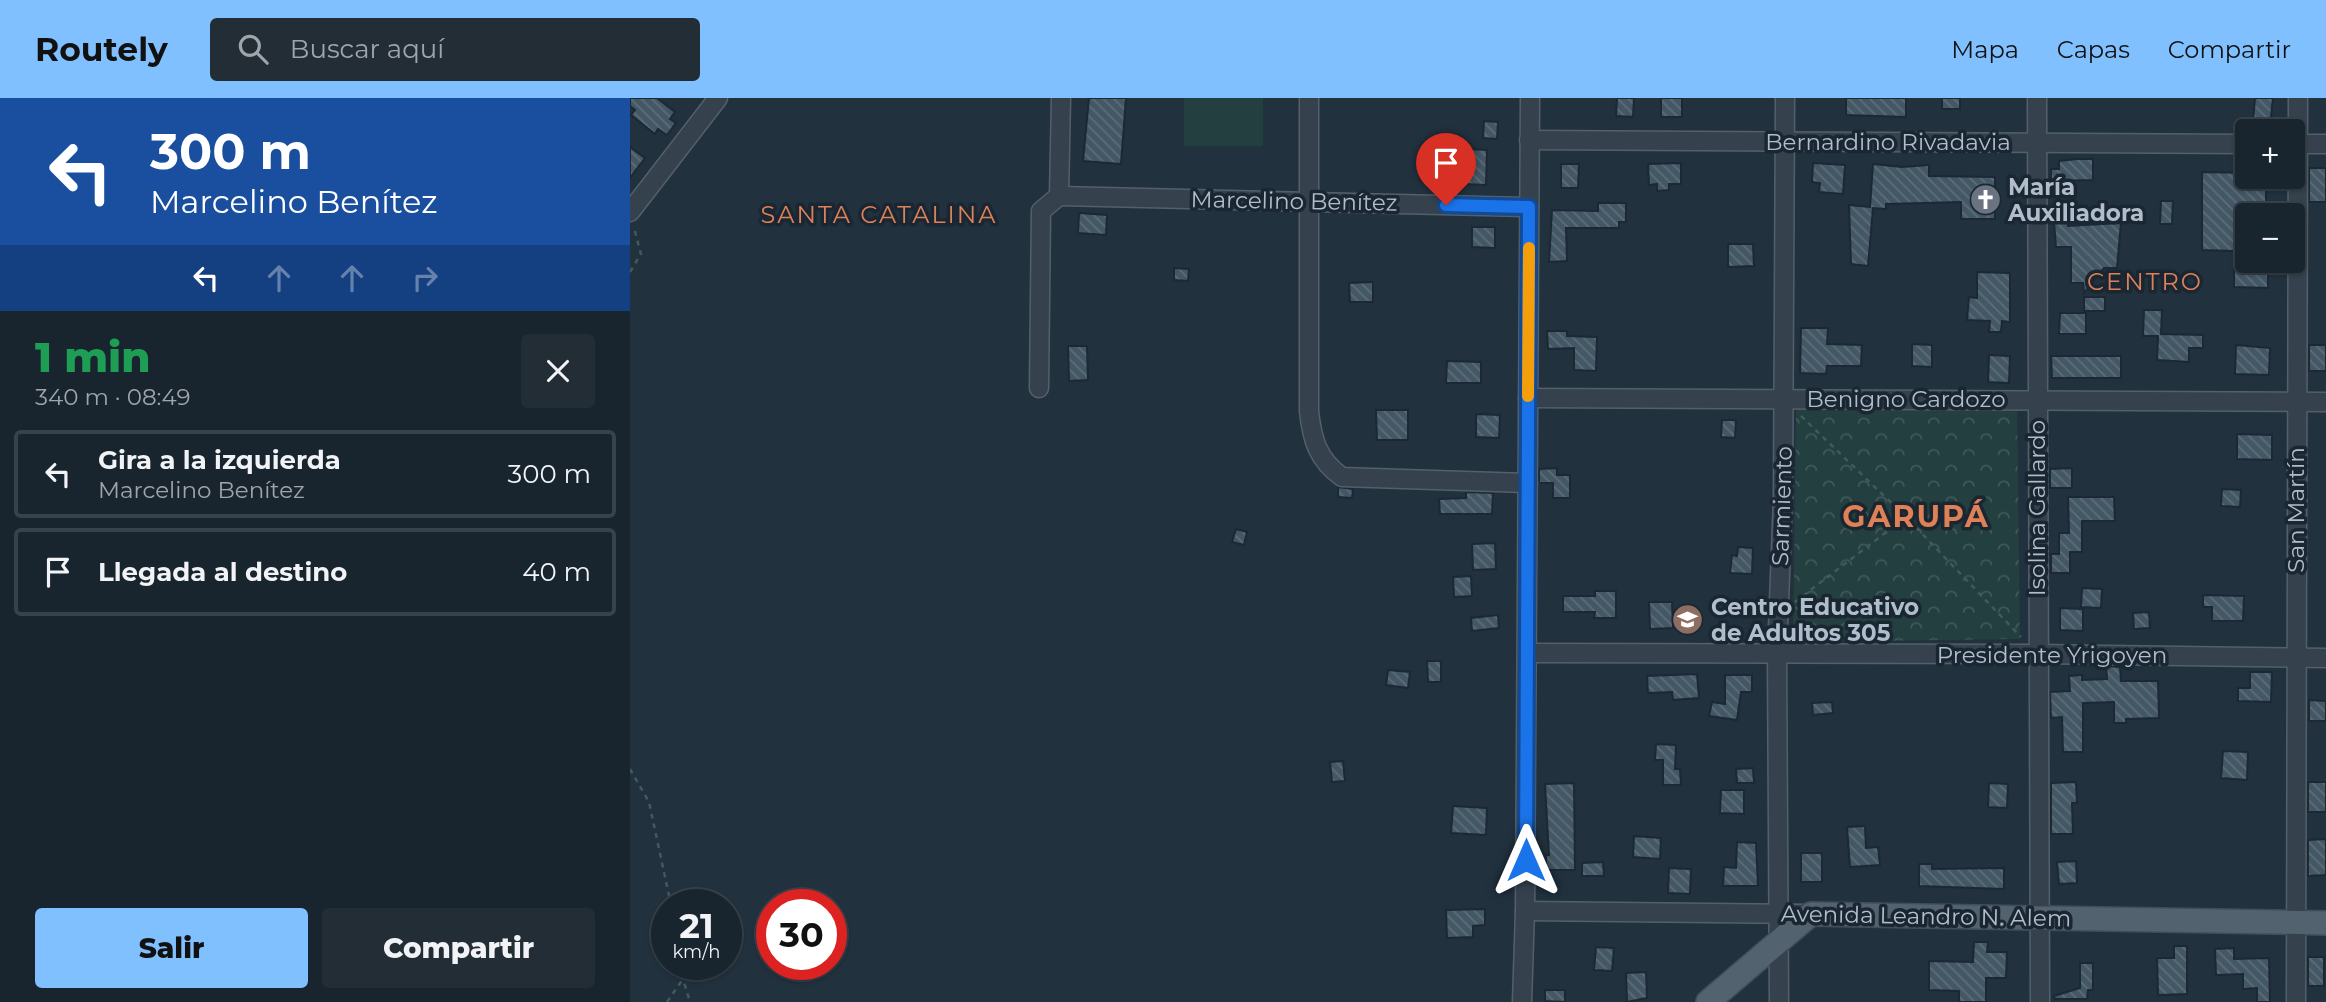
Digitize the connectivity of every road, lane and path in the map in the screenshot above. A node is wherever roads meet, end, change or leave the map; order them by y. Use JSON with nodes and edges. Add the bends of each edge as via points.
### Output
{"nodes":[{"id":1,"x":1061,"y":98,"type":"edge"},
{"id":2,"x":1309,"y":98,"type":"edge"},
{"id":3,"x":1530,"y":98,"type":"edge"},
{"id":4,"x":1785,"y":98,"type":"edge"},
{"id":5,"x":2037,"y":98,"type":"edge"},
{"id":6,"x":2298,"y":98,"type":"edge"},
{"id":7,"x":713,"y":100,"type":"edge"},
{"id":8,"x":2297,"y":119,"type":"edge"},
{"id":9,"x":1530,"y":140,"type":"junction"},
{"id":10,"x":1785,"y":141,"type":"junction"},
{"id":11,"x":2037,"y":143,"type":"junction"},
{"id":12,"x":2235,"y":144,"type":"edge"},
{"id":13,"x":2305,"y":144,"type":"edge"},
{"id":14,"x":2326,"y":144,"type":"edge"},
{"id":15,"x":2295,"y":189,"type":"edge"},
{"id":16,"x":1059,"y":196,"type":"junction"},
{"id":17,"x":1307,"y":202,"type":"junction"},
{"id":18,"x":1529,"y":207,"type":"junction"},
{"id":19,"x":632,"y":220,"type":"edge"},
{"id":20,"x":630,"y":272,"type":"edge"},
{"id":21,"x":1038,"y":388,"type":"dead end"},
{"id":22,"x":1528,"y":398,"type":"junction"},
{"id":23,"x":1784,"y":399,"type":"junction"},
{"id":24,"x":2038,"y":400,"type":"junction"},
{"id":25,"x":2297,"y":402,"type":"junction"},
{"id":26,"x":2326,"y":402,"type":"edge"},
{"id":27,"x":1528,"y":483,"type":"junction"},
{"id":28,"x":1906,"y":517,"type":"junction"},
{"id":29,"x":1778,"y":615,"type":"junction"},
{"id":30,"x":1527,"y":653,"type":"junction"},
{"id":31,"x":1777,"y":654,"type":"junction"},
{"id":32,"x":2037,"y":654,"type":"junction"},
{"id":33,"x":2296,"y":657,"type":"junction"},
{"id":34,"x":2326,"y":658,"type":"edge"},
{"id":35,"x":630,"y":769,"type":"edge"},
{"id":36,"x":668,"y":889,"type":"edge"},
{"id":37,"x":1525,"y":911,"type":"junction"},
{"id":38,"x":1779,"y":914,"type":"junction"},
{"id":39,"x":1811,"y":914,"type":"junction"},
{"id":40,"x":2040,"y":918,"type":"junction"},
{"id":41,"x":2296,"y":922,"type":"junction"},
{"id":42,"x":2326,"y":923,"type":"edge"},
{"id":43,"x":1778,"y":943,"type":"junction"},
{"id":44,"x":682,"y":980,"type":"edge"},
{"id":45,"x":683,"y":980,"type":"edge"},
{"id":46,"x":667,"y":1002,"type":"edge"},
{"id":47,"x":690,"y":1002,"type":"edge"},
{"id":48,"x":1522,"y":1002,"type":"edge"},
{"id":49,"x":1708,"y":1002,"type":"edge"},
{"id":50,"x":1779,"y":1002,"type":"edge"},
{"id":51,"x":2040,"y":1002,"type":"edge"},
{"id":52,"x":2296,"y":1002,"type":"edge"}],
"edges":[{"from":1,"to":16,"type":"street"},
{"from":2,"to":17,"type":"street"},
{"from":3,"to":9,"type":"street"},
{"from":4,"to":10,"type":"street","name":"Sarmiento"},
{"from":5,"to":11,"type":"street","name":"Isolina Gallardo"},
{"from":6,"to":8,"type":"street","name":"San Martín"},
{"from":7,"to":19,"type":"street"},
{"from":9,"to":10,"type":"street","name":"Bernardino Rivadavia"},
{"from":9,"to":18,"type":"street"},
{"from":10,"to":11,"type":"street","name":"Bernardino Rivadavia"},
{"from":10,"to":23,"type":"street","name":"Sarmiento"},
{"from":11,"to":12,"type":"street","name":"Bernardino Rivadavia"},
{"from":11,"to":24,"type":"street","name":"Isolina Gallardo"},
{"from":13,"to":14,"type":"street"},
{"from":15,"to":25,"type":"street","name":"San Martín"},
{"from":16,"to":17,"type":"street","name":"Marcelino Benítez"},
{"from":16,"to":21,"type":"street","via":[[1041,211]]},
{"from":17,"to":18,"type":"street","name":"Marcelino Benítez"},
{"from":17,"to":27,"type":"street","via":[[1309,411],[1320,457],[1342,477]]},
{"from":18,"to":22,"type":"street"},
{"from":19,"to":20,"type":"path","via":[[641,254]]},
{"from":22,"to":23,"type":"street","name":"Benigno Cardozo"},
{"from":22,"to":27,"type":"street"},
{"from":23,"to":24,"type":"street","name":"Benigno Cardozo"},
{"from":23,"to":28,"type":"path"},
{"from":23,"to":29,"type":"street","name":"Sarmiento"},
{"from":24,"to":25,"type":"street","name":"Benigno Cardozo"},
{"from":24,"to":32,"type":"street","name":"Isolina Gallardo"},
{"from":25,"to":26,"type":"street","name":"Benigno Cardozo"},
{"from":25,"to":33,"type":"street","name":"San Martín"},
{"from":27,"to":30,"type":"street"},
{"from":28,"to":29,"type":"path"},
{"from":28,"to":32,"type":"path"},
{"from":29,"to":31,"type":"street","name":"Sarmiento"},
{"from":30,"to":31,"type":"street","name":"Presidente Yrigoyen"},
{"from":30,"to":37,"type":"street"},
{"from":31,"to":32,"type":"street","name":"Presidente Yrigoyen"},
{"from":31,"to":38,"type":"street","name":"Sarmiento"},
{"from":32,"to":33,"type":"street","name":"Presidente Yrigoyen"},
{"from":32,"to":40,"type":"street","name":"Isolina Gallardo"},
{"from":33,"to":34,"type":"street","name":"Presidente Yrigoyen"},
{"from":33,"to":41,"type":"street","name":"San Martín"},
{"from":35,"to":36,"type":"path","via":[[649,802]]},
{"from":37,"to":38,"type":"street","name":"Avenida Leandro N. Alem"},
{"from":37,"to":48,"type":"street"},
{"from":38,"to":39,"type":"street","name":"Avenida Leandro N. Alem"},
{"from":38,"to":43,"type":"street","name":"Sarmiento"},
{"from":39,"to":40,"type":"main road","name":"Avenida Leandro N. Alem"},
{"from":39,"to":43,"type":"main road"},
{"from":40,"to":41,"type":"main road","name":"Avenida Leandro N. Alem"},
{"from":40,"to":51,"type":"street","name":"Isolina Gallardo"},
{"from":41,"to":42,"type":"main road","name":"Avenida Leandro N. Alem"},
{"from":41,"to":52,"type":"street","name":"San Martín"},
{"from":43,"to":49,"type":"main road"},
{"from":43,"to":50,"type":"street","name":"Sarmiento"},
{"from":44,"to":46,"type":"path"},
{"from":45,"to":47,"type":"path"}]}
